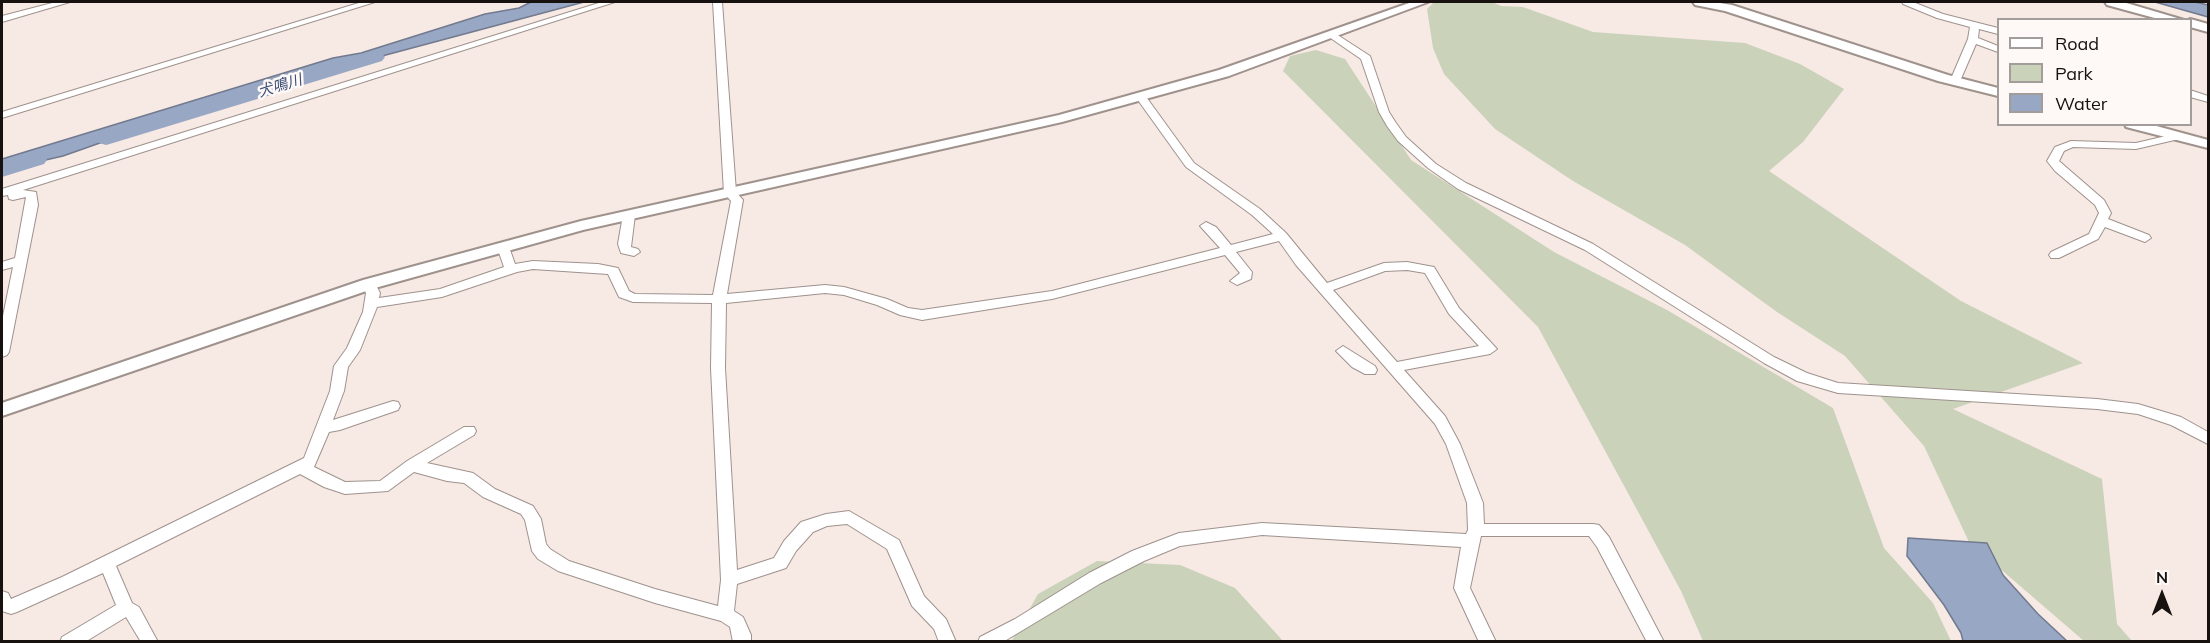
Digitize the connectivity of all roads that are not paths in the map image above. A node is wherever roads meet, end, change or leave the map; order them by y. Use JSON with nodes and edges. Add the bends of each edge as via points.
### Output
{"nodes":[{"id":1,"x":65,"y":2,"type":"edge"},
{"id":2,"x":370,"y":2,"type":"edge"},
{"id":3,"x":610,"y":2,"type":"edge"},
{"id":4,"x":717,"y":2,"type":"edge"},
{"id":5,"x":1422,"y":2,"type":"edge"},
{"id":6,"x":1699,"y":2,"type":"edge"},
{"id":7,"x":1906,"y":2,"type":"edge"},
{"id":8,"x":2111,"y":2,"type":"edge"},
{"id":9,"x":2171,"y":18,"type":"edge"},
{"id":10,"x":2,"y":19,"type":"edge"},
{"id":11,"x":2192,"y":24,"type":"edge"},
{"id":12,"x":1975,"y":25,"type":"junction"},
{"id":13,"x":2208,"y":28,"type":"edge"},
{"id":14,"x":1997,"y":31,"type":"edge"},
{"id":15,"x":1333,"y":35,"type":"junction"},
{"id":16,"x":1973,"y":39,"type":"junction"},
{"id":17,"x":1997,"y":49,"type":"edge"},
{"id":18,"x":1954,"y":81,"type":"junction"},
{"id":19,"x":1997,"y":92,"type":"edge"},
{"id":20,"x":2192,"y":94,"type":"edge"},
{"id":21,"x":1140,"y":96,"type":"junction"},
{"id":22,"x":2208,"y":99,"type":"edge"},
{"id":23,"x":2,"y":115,"type":"edge"},
{"id":24,"x":2142,"y":126,"type":"edge"},
{"id":25,"x":2179,"y":136,"type":"junction"},
{"id":26,"x":2208,"y":144,"type":"edge"},
{"id":27,"x":2,"y":193,"type":"edge"},
{"id":28,"x":730,"y":193,"type":"junction"},
{"id":29,"x":2,"y":198,"type":"edge"},
{"id":30,"x":629,"y":215,"type":"junction"},
{"id":31,"x":2102,"y":221,"type":"junction"},
{"id":32,"x":1206,"y":226,"type":"dead end"},
{"id":33,"x":1282,"y":236,"type":"junction"},
{"id":34,"x":2145,"y":238,"type":"dead end"},
{"id":35,"x":503,"y":248,"type":"junction"},
{"id":36,"x":1227,"y":251,"type":"junction"},
{"id":37,"x":634,"y":252,"type":"dead end"},
{"id":38,"x":2055,"y":255,"type":"dead end"},
{"id":39,"x":19,"y":261,"type":"junction"},
{"id":40,"x":2,"y":266,"type":"edge"},
{"id":41,"x":511,"y":269,"type":"junction"},
{"id":42,"x":1237,"y":280,"type":"dead end"},
{"id":43,"x":369,"y":284,"type":"junction"},
{"id":44,"x":1325,"y":288,"type":"junction"},
{"id":45,"x":719,"y":299,"type":"junction"},
{"id":46,"x":371,"y":304,"type":"junction"},
{"id":47,"x":1343,"y":351,"type":"dead end"},
{"id":48,"x":2,"y":352,"type":"edge"},
{"id":49,"x":1394,"y":367,"type":"junction"},
{"id":50,"x":1370,"y":370,"type":"dead end"},
{"id":51,"x":393,"y":406,"type":"dead end"},
{"id":52,"x":2,"y":410,"type":"edge"},
{"id":53,"x":323,"y":426,"type":"junction"},
{"id":54,"x":469,"y":431,"type":"dead end"},
{"id":55,"x":2208,"y":439,"type":"edge"},
{"id":56,"x":412,"y":465,"type":"junction"},
{"id":57,"x":301,"y":467,"type":"junction"},
{"id":58,"x":1473,"y":536,"type":"junction"},
{"id":59,"x":106,"y":563,"type":"junction"},
{"id":60,"x":729,"y":580,"type":"junction"},
{"id":61,"x":2,"y":598,"type":"edge"},
{"id":62,"x":126,"y":609,"type":"junction"},
{"id":63,"x":725,"y":615,"type":"junction"},
{"id":64,"x":68,"y":642,"type":"edge"},
{"id":65,"x":150,"y":642,"type":"edge"},
{"id":66,"x":742,"y":642,"type":"edge"},
{"id":67,"x":948,"y":642,"type":"edge"},
{"id":68,"x":986,"y":642,"type":"edge"},
{"id":69,"x":1488,"y":642,"type":"edge"},
{"id":70,"x":1656,"y":642,"type":"edge"}],
"edges":[{"from":1,"to":10,"type":"street"},
{"from":2,"to":23,"type":"street"},
{"from":3,"to":27,"type":"street"},
{"from":4,"to":28,"type":"street"},
{"from":5,"to":15,"type":"street"},
{"from":6,"to":18,"type":"street"},
{"from":7,"to":12,"type":"street"},
{"from":8,"to":9,"type":"street"},
{"from":11,"to":13,"type":"street"},
{"from":12,"to":14,"type":"street"},
{"from":12,"to":16,"type":"street"},
{"from":15,"to":21,"type":"street","via":[[1224,73]]},
{"from":15,"to":55,"type":"street","via":[[1366,58],[1391,124],[1432,166],[1462,186],[1589,246],[1802,377],[1838,388],[2138,409],[2176,421]]},
{"from":16,"to":17,"type":"street"},
{"from":16,"to":18,"type":"street"},
{"from":18,"to":19,"type":"street"},
{"from":20,"to":22,"type":"street"},
{"from":21,"to":28,"type":"street","via":[[981,137]]},
{"from":21,"to":33,"type":"street","via":[[1190,165],[1256,212]]},
{"from":24,"to":25,"type":"street"},
{"from":25,"to":26,"type":"street"},
{"from":25,"to":31,"type":"street","via":[[2136,146],[2071,144],[2059,149],[2053,161],[2100,203],[2105,213]]},
{"from":28,"to":30,"type":"street"},
{"from":28,"to":45,"type":"street","via":[[736,200]]},
{"from":29,"to":39,"type":"street","via":[[32,195]]},
{"from":30,"to":35,"type":"street"},
{"from":30,"to":37,"type":"street","via":[[625,250]]},
{"from":31,"to":34,"type":"street"},
{"from":31,"to":38,"type":"street","via":[[2094,236]]},
{"from":32,"to":36,"type":"street"},
{"from":33,"to":36,"type":"street"},
{"from":33,"to":44,"type":"street"},
{"from":35,"to":41,"type":"street"},
{"from":35,"to":43,"type":"street"},
{"from":36,"to":42,"type":"street","via":[[1246,272]]},
{"from":36,"to":45,"type":"street","via":[[1043,297],[922,315],[825,289]]},
{"from":39,"to":40,"type":"street"},
{"from":39,"to":48,"type":"street"},
{"from":41,"to":45,"type":"street","via":[[533,265],[598,268],[613,271],[624,294],[633,298]]},
{"from":41,"to":46,"type":"street","via":[[442,293]]},
{"from":43,"to":46,"type":"street","via":[[373,293]]},
{"from":43,"to":52,"type":"street"},
{"from":44,"to":49,"type":"street"},
{"from":44,"to":49,"type":"street","via":[[1384,267],[1429,270],[1454,311],[1490,349]]},
{"from":45,"to":60,"type":"street","via":[[718,368]]},
{"from":46,"to":53,"type":"street","via":[[353,350],[341,366],[337,391]]},
{"from":47,"to":50,"type":"street"},
{"from":49,"to":58,"type":"street","via":[[1440,420],[1453,444],[1475,503]]},
{"from":51,"to":53,"type":"street","via":[[335,426]]},
{"from":53,"to":57,"type":"street","via":[[310,462]]},
{"from":54,"to":56,"type":"street"},
{"from":56,"to":57,"type":"street","via":[[383,487],[345,488]]},
{"from":56,"to":63,"type":"street","via":[[468,477],[489,493],[527,510],[533,519],[538,546],[564,566]]},
{"from":57,"to":59,"type":"street"},
{"from":58,"to":68,"type":"street","via":[[1262,529],[1179,540],[1095,578]]},
{"from":58,"to":69,"type":"street","via":[[1462,588]]},
{"from":58,"to":70,"type":"street","via":[[1593,530]]},
{"from":59,"to":61,"type":"street","via":[[11,607]]},
{"from":59,"to":62,"type":"street"},
{"from":60,"to":63,"type":"street"},
{"from":60,"to":67,"type":"street","via":[[780,563],[807,528],[849,517],[893,545],[918,601],[940,624]]},
{"from":62,"to":64,"type":"street"},
{"from":62,"to":65,"type":"street","via":[[134,612]]},
{"from":63,"to":66,"type":"street","via":[[737,622]]}]}
